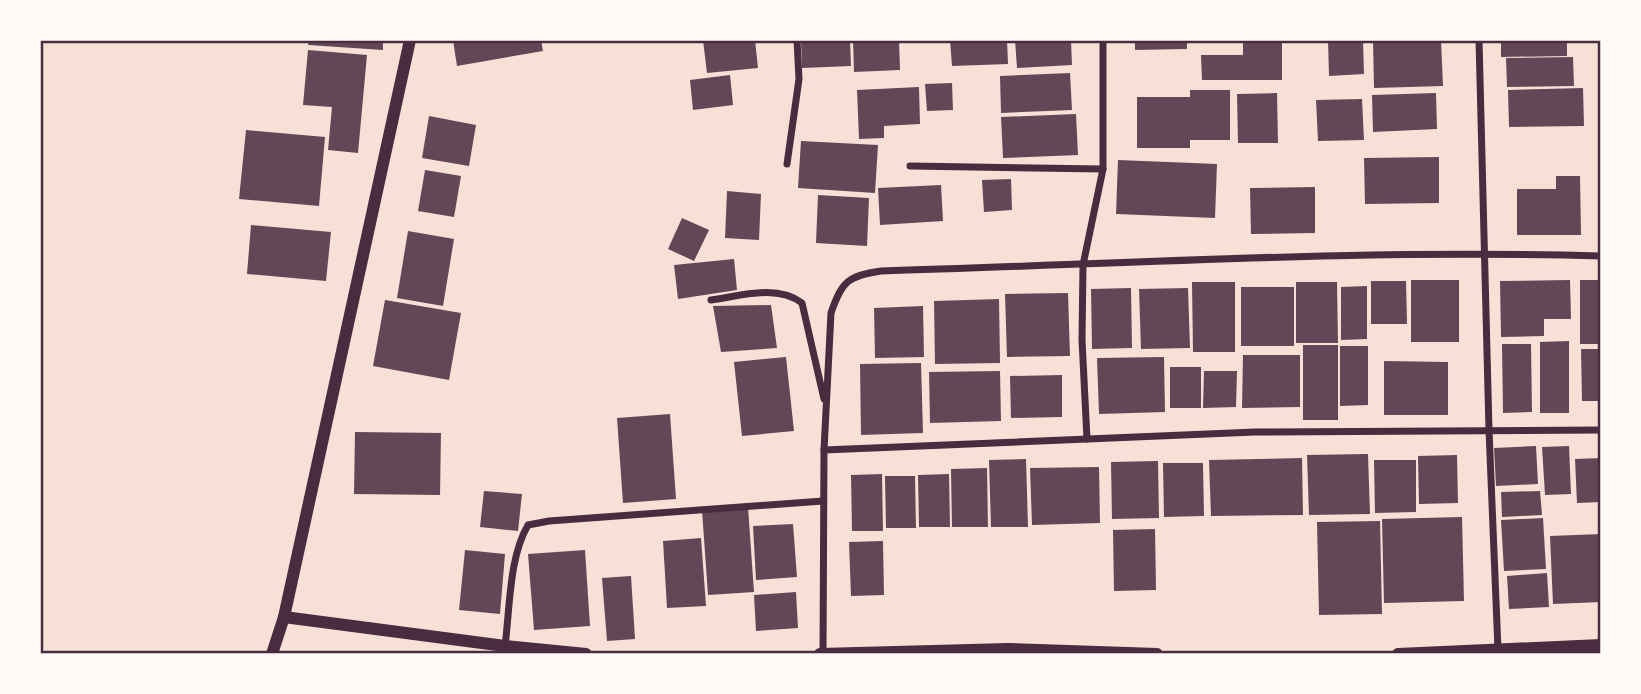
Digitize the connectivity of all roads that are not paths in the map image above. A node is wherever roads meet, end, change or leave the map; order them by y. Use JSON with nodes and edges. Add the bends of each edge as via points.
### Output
{"nodes":[{"id":1,"x":410,"y":40,"type":"edge"},
{"id":2,"x":797,"y":40,"type":"edge"},
{"id":3,"x":1103,"y":40,"type":"edge"},
{"id":4,"x":1479,"y":40,"type":"edge"},
{"id":5,"x":787,"y":164,"type":"dead end"},
{"id":6,"x":910,"y":166,"type":"dead end"},
{"id":7,"x":1103,"y":169,"type":"junction"},
{"id":8,"x":1486,"y":253,"type":"junction"},
{"id":9,"x":1601,"y":256,"type":"edge"},
{"id":10,"x":1083,"y":265,"type":"junction"},
{"id":11,"x":711,"y":300,"type":"dead end"},
{"id":12,"x":826,"y":410,"type":"junction"},
{"id":13,"x":1489,"y":430,"type":"junction"},
{"id":14,"x":1601,"y":430,"type":"edge"},
{"id":15,"x":1087,"y":439,"type":"junction"},
{"id":16,"x":824,"y":450,"type":"junction"},
{"id":17,"x":823,"y":501,"type":"junction"},
{"id":18,"x":284,"y":617,"type":"junction"},
{"id":19,"x":1601,"y":645,"type":"edge"},
{"id":20,"x":505,"y":646,"type":"junction"},
{"id":21,"x":1498,"y":650,"type":"junction"},
{"id":22,"x":1007,"y":651,"type":"edge"},
{"id":23,"x":272,"y":654,"type":"edge"},
{"id":24,"x":586,"y":654,"type":"edge"},
{"id":25,"x":821,"y":654,"type":"edge"},
{"id":26,"x":1157,"y":654,"type":"edge"},
{"id":27,"x":1398,"y":654,"type":"edge"}],
"edges":[{"from":1,"to":18,"type":"street"},
{"from":2,"to":5,"type":"street","via":[[799,79]]},
{"from":3,"to":7,"type":"street"},
{"from":4,"to":8,"type":"street"},
{"from":6,"to":7,"type":"street"},
{"from":7,"to":10,"type":"street"},
{"from":8,"to":9,"type":"street"},
{"from":8,"to":10,"type":"street"},
{"from":8,"to":13,"type":"street"},
{"from":10,"to":12,"type":"street","via":[[881,271],[853,277],[837,294],[831,313]]},
{"from":10,"to":15,"type":"street"},
{"from":11,"to":12,"type":"street","via":[[772,292],[802,303]]},
{"from":12,"to":16,"type":"street"},
{"from":13,"to":14,"type":"street"},
{"from":13,"to":15,"type":"street"},
{"from":13,"to":21,"type":"street"},
{"from":15,"to":16,"type":"street"},
{"from":16,"to":17,"type":"street"},
{"from":17,"to":20,"type":"street","via":[[528,525],[516,557]]},
{"from":17,"to":25,"type":"street"},
{"from":18,"to":20,"type":"street"},
{"from":18,"to":23,"type":"street"},
{"from":19,"to":21,"type":"street"},
{"from":20,"to":24,"type":"street"},
{"from":21,"to":27,"type":"street"},
{"from":22,"to":25,"type":"street"},
{"from":22,"to":26,"type":"street"}]}
